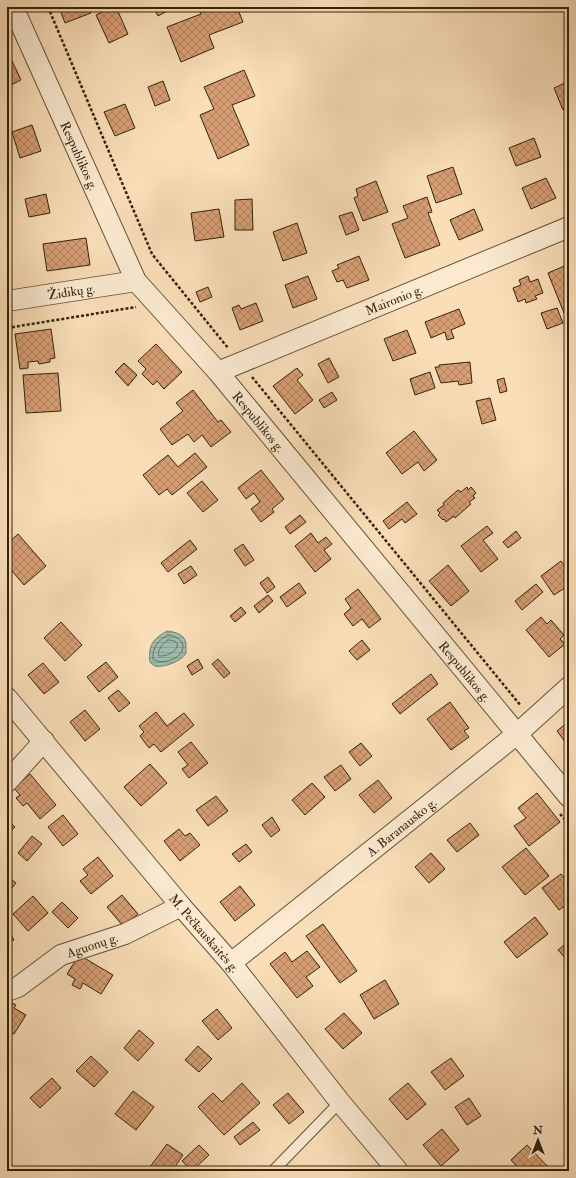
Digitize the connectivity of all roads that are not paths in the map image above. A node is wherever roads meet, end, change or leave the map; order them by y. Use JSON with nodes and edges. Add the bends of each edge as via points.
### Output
{"nodes":[{"id":1,"x":13,"y":7,"type":"edge"},
{"id":2,"x":569,"y":227,"type":"edge"},
{"id":3,"x":136,"y":281,"type":"junction"},
{"id":4,"x":7,"y":301,"type":"edge"},
{"id":5,"x":218,"y":372,"type":"junction"},
{"id":6,"x":569,"y":686,"type":"edge"},
{"id":7,"x":7,"y":698,"type":"edge"},
{"id":8,"x":517,"y":734,"type":"junction"},
{"id":9,"x":44,"y":741,"type":"junction"},
{"id":10,"x":7,"y":782,"type":"edge"},
{"id":11,"x":569,"y":797,"type":"edge"},
{"id":12,"x":181,"y":906,"type":"junction"},
{"id":13,"x":231,"y":963,"type":"junction"},
{"id":14,"x":7,"y":991,"type":"edge"},
{"id":15,"x":340,"y":1102,"type":"junction"},
{"id":16,"x":273,"y":1171,"type":"edge"},
{"id":17,"x":398,"y":1171,"type":"edge"}],
"edges":[{"from":1,"to":3,"type":"street","name":"Respublikos g."},
{"from":2,"to":5,"type":"street","name":"Maironio g."},
{"from":3,"to":4,"type":"street","name":"Židikų g."},
{"from":3,"to":5,"type":"street","name":"Respublikos g."},
{"from":5,"to":8,"type":"street","name":"Respublikos g."},
{"from":6,"to":8,"type":"street","name":"A. Baranausko g."},
{"from":7,"to":9,"type":"street","name":"M. Pečkauskaitės g."},
{"from":8,"to":11,"type":"street","name":"Respublikos g."},
{"from":8,"to":13,"type":"street","name":"A. Baranausko g."},
{"from":9,"to":10,"type":"street"},
{"from":9,"to":12,"type":"street","name":"M. Pečkauskaitės g."},
{"from":12,"to":13,"type":"street","name":"M. Pečkauskaitės g."},
{"from":12,"to":14,"type":"street","name":"Aguonų g.","via":[[126,934],[61,955],[18,987]]},
{"from":13,"to":15,"type":"street","name":"M. Pečkauskaitės g."},
{"from":15,"to":16,"type":"lane"},
{"from":15,"to":17,"type":"street","name":"M. Pečkauskaitės g."}]}
